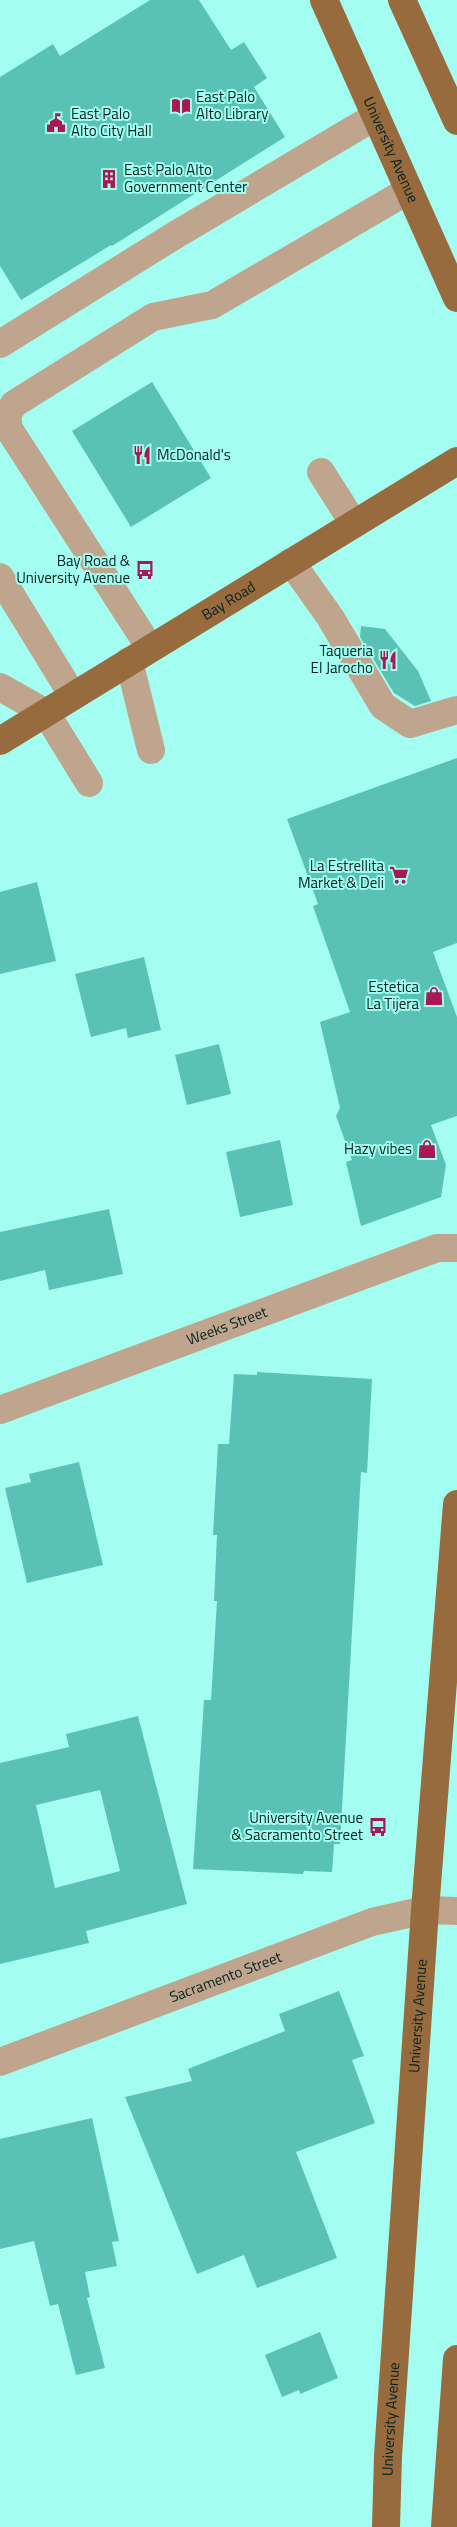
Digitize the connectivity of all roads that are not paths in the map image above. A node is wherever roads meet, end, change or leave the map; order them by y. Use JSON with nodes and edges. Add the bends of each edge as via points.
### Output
{"nodes":[{"id":1,"x":324,"y":0,"type":"edge"},
{"id":2,"x":402,"y":0,"type":"edge"},
{"id":3,"x":376,"y":116,"type":"junction"},
{"id":4,"x":457,"y":121,"type":"edge"},
{"id":5,"x":409,"y":190,"type":"junction"},
{"id":6,"x":457,"y":298,"type":"edge"},
{"id":7,"x":0,"y":344,"type":"edge"},
{"id":8,"x":457,"y":462,"type":"edge"},
{"id":9,"x":321,"y":472,"type":"dead end"},
{"id":10,"x":354,"y":524,"type":"junction"},
{"id":11,"x":291,"y":562,"type":"junction"},
{"id":12,"x":0,"y":577,"type":"edge"},
{"id":13,"x":139,"y":655,"type":"junction"},
{"id":14,"x":0,"y":688,"type":"edge"},
{"id":15,"x":73,"y":696,"type":"junction"},
{"id":16,"x":457,"y":710,"type":"edge"},
{"id":17,"x":46,"y":713,"type":"junction"},
{"id":18,"x":0,"y":741,"type":"edge"},
{"id":19,"x":152,"y":750,"type":"dead end"},
{"id":20,"x":89,"y":783,"type":"dead end"},
{"id":21,"x":457,"y":1248,"type":"edge"},
{"id":22,"x":0,"y":1410,"type":"edge"},
{"id":23,"x":457,"y":1504,"type":"edge"},
{"id":24,"x":425,"y":1910,"type":"junction"},
{"id":25,"x":457,"y":1911,"type":"edge"},
{"id":26,"x":0,"y":2062,"type":"edge"},
{"id":27,"x":457,"y":2360,"type":"edge"},
{"id":28,"x":386,"y":2527,"type":"edge"},
{"id":29,"x":445,"y":2527,"type":"edge"}],
"edges":[{"from":1,"to":3,"type":"main road","name":"University Avenue"},
{"from":2,"to":4,"type":"main road"},
{"from":3,"to":5,"type":"main road","name":"University Avenue"},
{"from":3,"to":7,"type":"street"},
{"from":5,"to":6,"type":"main road","name":"University Avenue"},
{"from":5,"to":13,"type":"street","via":[[212,305],[153,317],[14,404],[6,415],[9,429]]},
{"from":8,"to":10,"type":"main road","name":"Bay Road"},
{"from":9,"to":10,"type":"street"},
{"from":10,"to":11,"type":"main road","name":"Bay Road"},
{"from":11,"to":13,"type":"main road","name":"Bay Road"},
{"from":11,"to":16,"type":"street","via":[[330,617],[383,706],[410,724]]},
{"from":12,"to":15,"type":"street"},
{"from":13,"to":15,"type":"main road","name":"Bay Road"},
{"from":13,"to":19,"type":"street"},
{"from":14,"to":17,"type":"street"},
{"from":15,"to":17,"type":"main road","name":"Bay Road"},
{"from":17,"to":18,"type":"main road","name":"Bay Road"},
{"from":17,"to":20,"type":"street"},
{"from":21,"to":22,"type":"street","name":"Weeks Street","via":[[437,1248]]},
{"from":23,"to":24,"type":"main road","name":"University Avenue"},
{"from":24,"to":25,"type":"street","name":"Sacramento Street"},
{"from":24,"to":26,"type":"street","name":"Sacramento Street","via":[[372,1922]]},
{"from":24,"to":28,"type":"main road","name":"University Avenue"},
{"from":27,"to":29,"type":"main road"}]}
